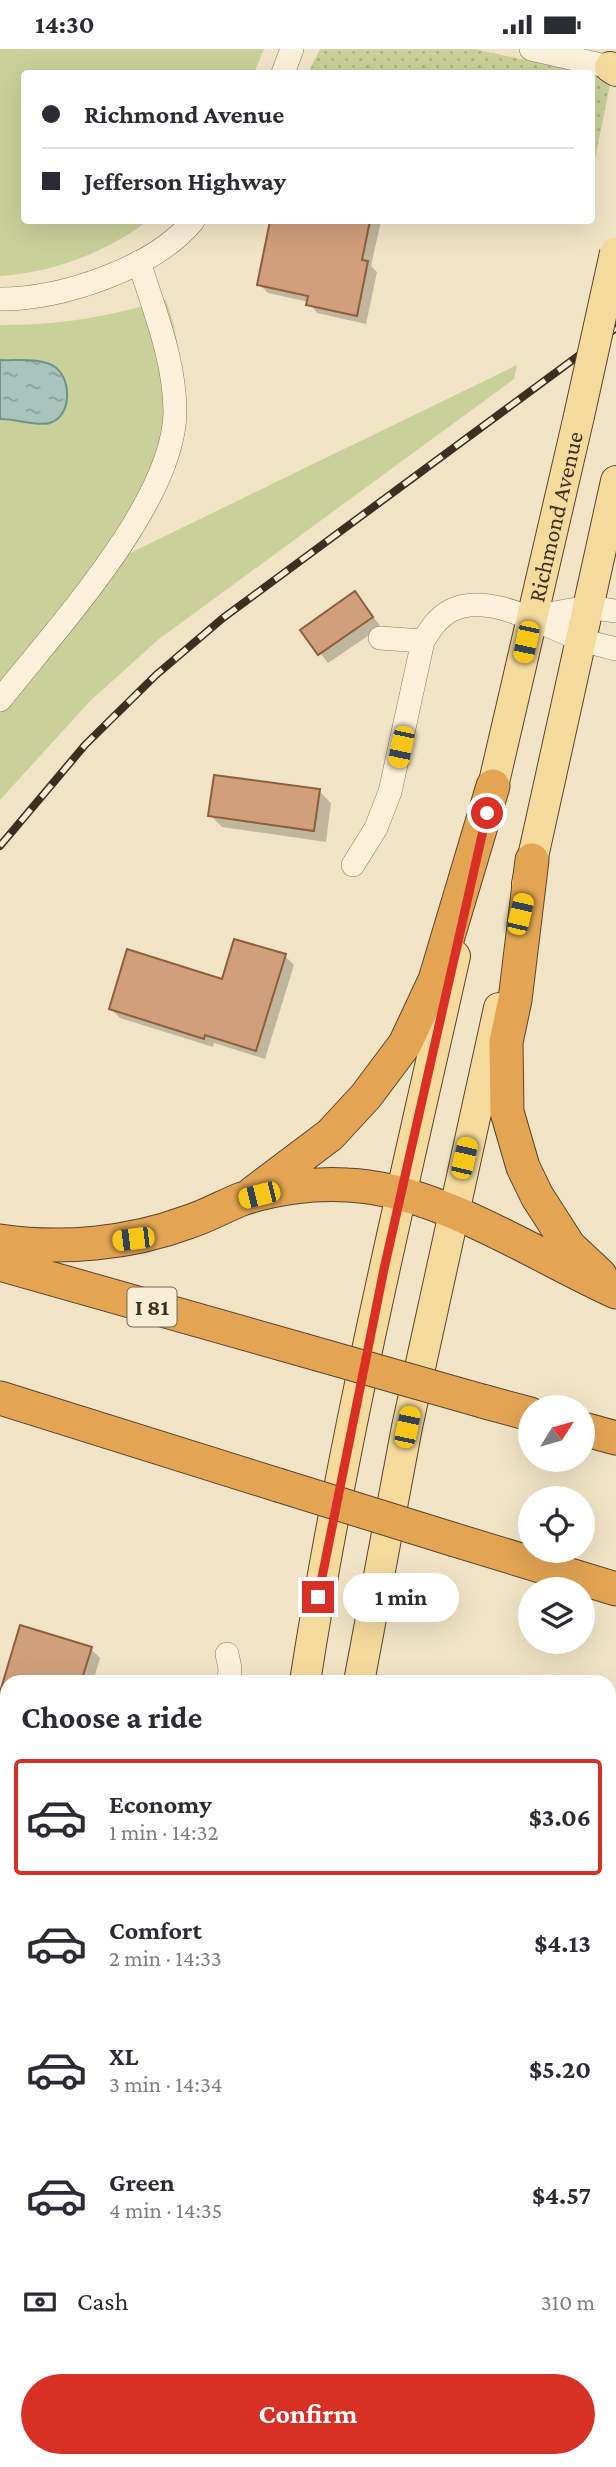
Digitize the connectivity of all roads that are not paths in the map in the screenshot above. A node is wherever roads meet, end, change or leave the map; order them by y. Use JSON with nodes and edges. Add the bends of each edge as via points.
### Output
{"nodes":[{"id":1,"x":292,"y":49,"type":"edge"},
{"id":2,"x":531,"y":49,"type":"edge"},
{"id":3,"x":614,"y":68,"type":"edge"},
{"id":4,"x":284,"y":70,"type":"edge"},
{"id":5,"x":189,"y":224,"type":"edge"},
{"id":6,"x":615,"y":251,"type":"edge"},
{"id":7,"x":139,"y":262,"type":"junction"},
{"id":8,"x":0,"y":299,"type":"edge"},
{"id":9,"x":616,"y":481,"type":"edge"},
{"id":10,"x":602,"y":609,"type":"edge"},
{"id":11,"x":531,"y":617,"type":"junction"},
{"id":12,"x":380,"y":638,"type":"dead end"},
{"id":13,"x":581,"y":639,"type":"junction"},
{"id":14,"x":423,"y":641,"type":"junction"},
{"id":15,"x":616,"y":649,"type":"edge"},
{"id":16,"x":0,"y":699,"type":"edge"},
{"id":17,"x":493,"y":786,"type":"junction"},
{"id":18,"x":532,"y":860,"type":"junction"},
{"id":19,"x":353,"y":865,"type":"dead end"},
{"id":20,"x":402,"y":1192,"type":"junction"},
{"id":21,"x":243,"y":1199,"type":"junction"},
{"id":22,"x":452,"y":1213,"type":"junction"},
{"id":23,"x":0,"y":1241,"type":"edge"},
{"id":24,"x":0,"y":1264,"type":"edge"},
{"id":25,"x":616,"y":1289,"type":"edge"},
{"id":26,"x":0,"y":1398,"type":"edge"},
{"id":27,"x":518,"y":1411,"type":"edge"},
{"id":28,"x":595,"y":1432,"type":"edge"},
{"id":29,"x":616,"y":1438,"type":"edge"},
{"id":30,"x":506,"y":1555,"type":"junction"},
{"id":31,"x":551,"y":1577,"type":"edge"},
{"id":32,"x":616,"y":1590,"type":"edge"},
{"id":33,"x":595,"y":1599,"type":"edge"},
{"id":34,"x":616,"y":1609,"type":"edge"},
{"id":35,"x":227,"y":1654,"type":"dead end"},
{"id":36,"x":230,"y":1675,"type":"edge"},
{"id":37,"x":306,"y":1675,"type":"edge"},
{"id":38,"x":360,"y":1675,"type":"edge"}],
"edges":[{"from":1,"to":4,"type":"street"},
{"from":2,"to":3,"type":"street"},
{"from":5,"to":7,"type":"street"},
{"from":6,"to":11,"type":"main road","name":"Richmond Avenue","bridge":true},
{"from":7,"to":8,"type":"street","via":[[51,294]]},
{"from":7,"to":16,"type":"street","via":[[169,356],[175,413],[165,458],[149,495],[111,558]]},
{"from":9,"to":10,"type":"main road"},
{"from":10,"to":11,"type":"street"},
{"from":10,"to":13,"type":"main road"},
{"from":11,"to":13,"type":"street"},
{"from":11,"to":14,"type":"street","via":[[489,606],[463,606],[438,619]]},
{"from":11,"to":17,"type":"main road","name":"Richmond Avenue"},
{"from":12,"to":14,"type":"street"},
{"from":13,"to":15,"type":"street"},
{"from":13,"to":18,"type":"main road"},
{"from":14,"to":19,"type":"street","via":[[390,792],[376,828]]},
{"from":17,"to":20,"type":"main road","name":"Richmond Avenue"},
{"from":17,"to":21,"type":"highway","via":[[435,980],[405,1044],[330,1135]]},
{"from":18,"to":22,"type":"main road"},
{"from":18,"to":25,"type":"highway","via":[[506,1042],[508,1112],[523,1167],[537,1196],[569,1246]]},
{"from":20,"to":21,"type":"highway","via":[[323,1185]]},
{"from":20,"to":22,"type":"highway"},
{"from":20,"to":37,"type":"main road","name":"Richmond Avenue"},
{"from":21,"to":23,"type":"highway","via":[[133,1239],[91,1244]]},
{"from":22,"to":25,"type":"highway"},
{"from":22,"to":38,"type":"main road"},
{"from":24,"to":27,"type":"highway","number":"I 81","bridge":true},
{"from":26,"to":30,"type":"highway","bridge":true},
{"from":28,"to":29,"type":"highway"},
{"from":30,"to":31,"type":"highway"},
{"from":30,"to":32,"type":"highway"},
{"from":33,"to":34,"type":"highway"},
{"from":35,"to":36,"type":"street"}]}
